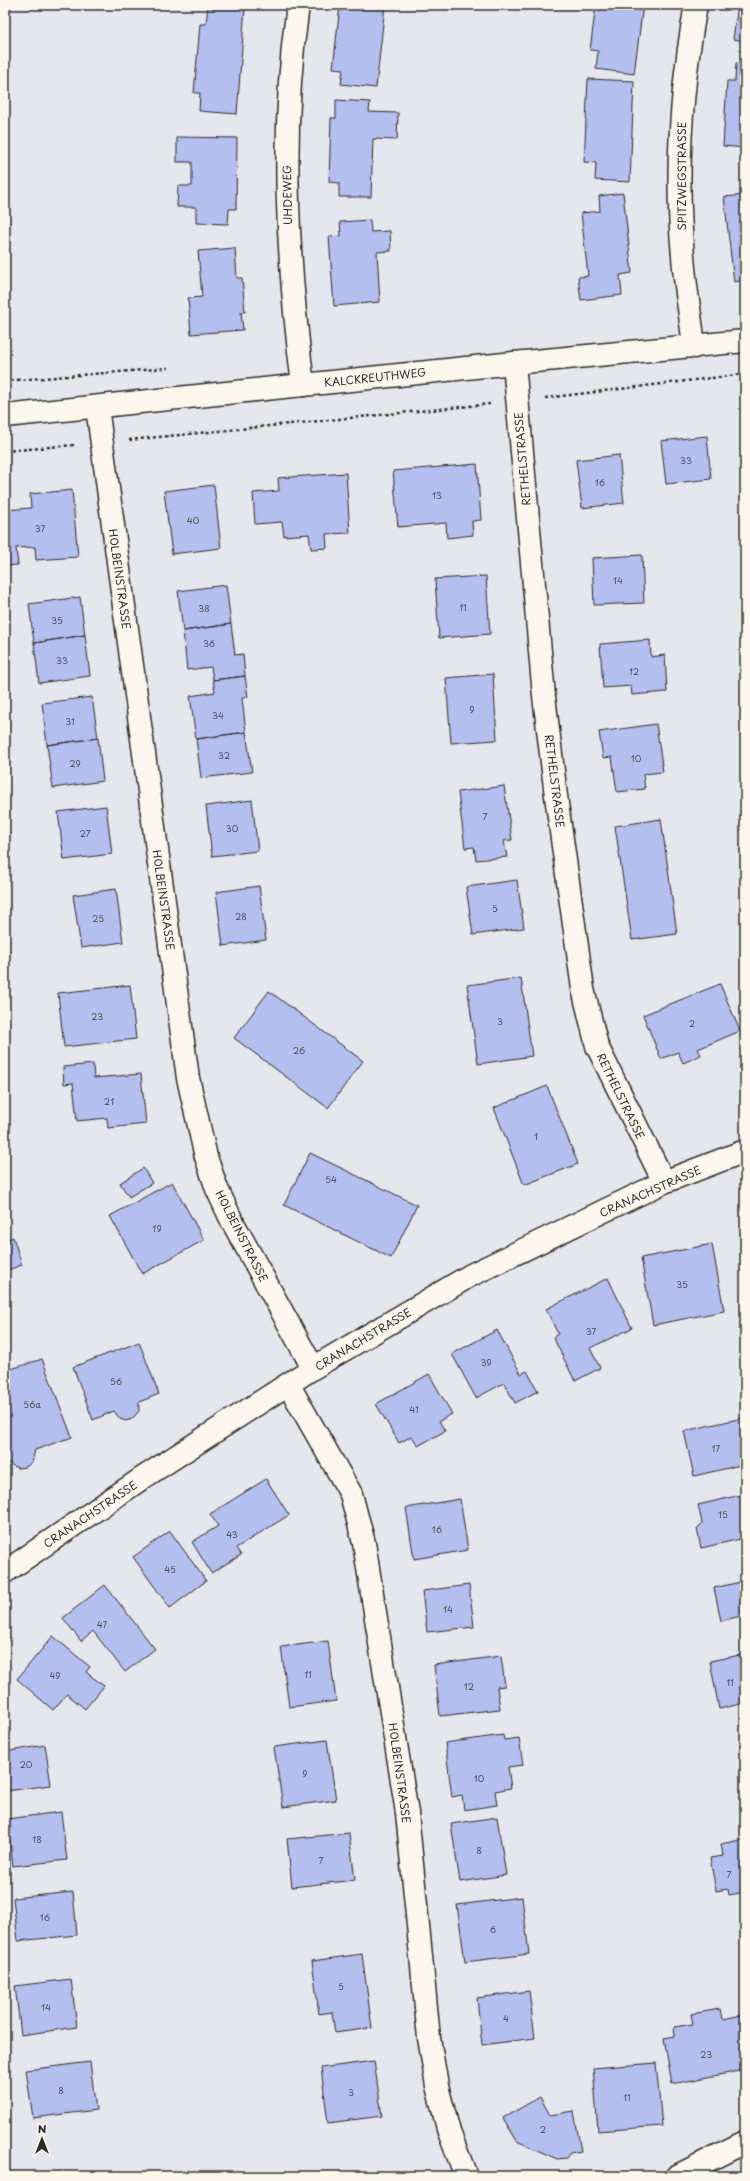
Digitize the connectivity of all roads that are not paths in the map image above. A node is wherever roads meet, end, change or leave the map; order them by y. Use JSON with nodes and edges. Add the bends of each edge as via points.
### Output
{"nodes":[{"id":1,"x":298,"y":5,"type":"edge"},
{"id":2,"x":696,"y":5,"type":"edge"},
{"id":3,"x":745,"y":341,"type":"edge"},
{"id":4,"x":694,"y":347,"type":"junction"},
{"id":5,"x":514,"y":363,"type":"junction"},
{"id":6,"x":302,"y":385,"type":"junction"},
{"id":7,"x":97,"y":407,"type":"junction"},
{"id":8,"x":5,"y":416,"type":"edge"},
{"id":9,"x":744,"y":1157,"type":"edge"},
{"id":10,"x":664,"y":1182,"type":"junction"},
{"id":11,"x":313,"y":1368,"type":"junction"},
{"id":12,"x":288,"y":1384,"type":"junction"},
{"id":13,"x":5,"y":1572,"type":"edge"},
{"id":14,"x":745,"y":2142,"type":"edge"},
{"id":15,"x":466,"y":2176,"type":"edge"},
{"id":16,"x":677,"y":2176,"type":"edge"}],
"edges":[{"from":1,"to":6,"type":"street","name":"UHDEWEG","via":[[289,98],[287,222]]},
{"from":2,"to":4,"type":"street","name":"SPITZWEGSTRASSE","via":[[681,117],[679,186],[683,256]]},
{"from":3,"to":4,"type":"street","name":"KALCKREUTHWEG"},
{"from":4,"to":5,"type":"street","name":"KALCKREUTHWEG"},
{"from":5,"to":6,"type":"street","name":"KALCKREUTHWEG"},
{"from":5,"to":10,"type":"street","name":"RETHELSTRASSE","via":[[544,696],[583,989],[597,1046]]},
{"from":6,"to":7,"type":"street","name":"KALCKREUTHWEG"},
{"from":7,"to":8,"type":"street","name":"KALCKREUTHWEG"},
{"from":7,"to":11,"type":"street","name":"HOLBEINSTRASSE","via":[[188,1078],[198,1126],[217,1189],[232,1221]]},
{"from":9,"to":10,"type":"street","name":"CRANACHSTRASSE"},
{"from":10,"to":11,"type":"street","name":"CRANACHSTRASSE","via":[[471,1275]]},
{"from":11,"to":12,"type":"street","name":"CRANACHSTRASSE"},
{"from":12,"to":13,"type":"street","name":"CRANACHSTRASSE","via":[[141,1479]]},
{"from":12,"to":15,"type":"street","name":"HOLBEINSTRASSE","via":[[351,1494],[364,1543],[407,1813],[429,2038],[437,2086]]},
{"from":14,"to":16,"type":"street"}]}
